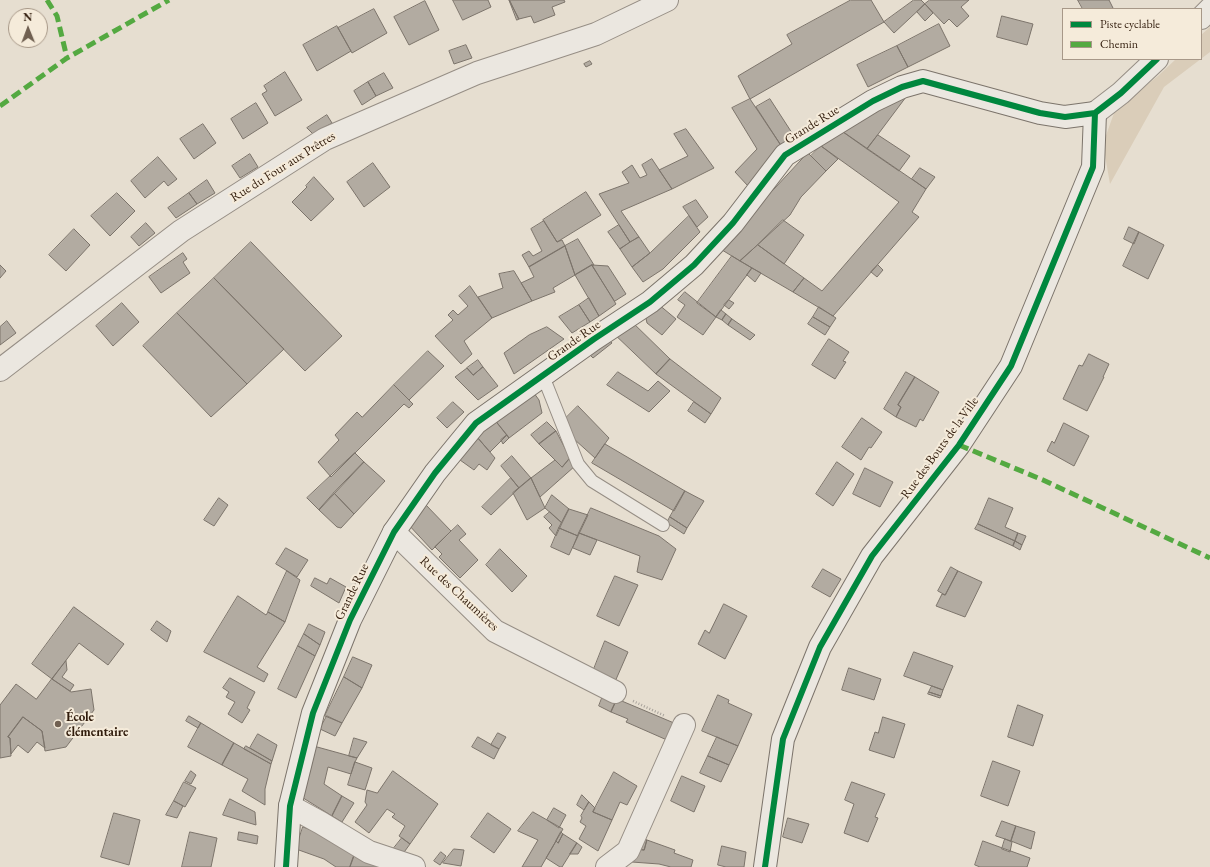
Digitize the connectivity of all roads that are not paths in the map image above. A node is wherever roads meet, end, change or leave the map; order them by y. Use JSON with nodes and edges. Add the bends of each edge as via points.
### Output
{"nodes":[{"id":1,"x":667,"y":0,"type":"edge"},
{"id":2,"x":1210,"y":9,"type":"edge"},
{"id":3,"x":1202,"y":17,"type":"edge"},
{"id":4,"x":1156,"y":60,"type":"edge"},
{"id":5,"x":1095,"y":113,"type":"junction"},
{"id":6,"x":0,"y":370,"type":"edge"},
{"id":7,"x":543,"y":376,"type":"junction"},
{"id":8,"x":663,"y":524,"type":"dead end"},
{"id":9,"x":394,"y":532,"type":"junction"},
{"id":10,"x":615,"y":692,"type":"road end"},
{"id":11,"x":684,"y":725,"type":"road end"},
{"id":12,"x":290,"y":806,"type":"junction"},
{"id":13,"x":286,"y":867,"type":"edge"},
{"id":14,"x":414,"y":867,"type":"edge"},
{"id":15,"x":607,"y":867,"type":"edge"},
{"id":16,"x":765,"y":867,"type":"edge"}],
"edges":[{"from":1,"to":6,"type":"street","name":"Rue du Four aux Prêtres","via":[[596,34],[477,74],[325,139],[181,231]]},
{"from":2,"to":3,"type":"street"},
{"from":4,"to":5,"type":"street","via":[[1122,93]]},
{"from":5,"to":7,"type":"street","name":"Grande Rue","via":[[1066,117],[1040,114],[923,81],[902,87],[866,105],[785,154],[733,223],[694,265],[650,302]]},
{"from":5,"to":16,"type":"street","name":"Rue des Bouts de la Ville","via":[[1093,167],[1011,366],[959,445],[872,556],[820,647],[784,739]]},
{"from":7,"to":8,"type":"lane","via":[[578,464],[592,481]]},
{"from":7,"to":9,"type":"street","name":"Grande Rue","via":[[476,423],[435,473]]},
{"from":9,"to":10,"type":"street","name":"Rue des Chaumières","via":[[495,631]]},
{"from":9,"to":12,"type":"street","name":"Grande Rue","via":[[350,620],[313,714]]},
{"from":11,"to":15,"type":"street","via":[[628,851]]},
{"from":12,"to":13,"type":"street","name":"Grande Rue"},
{"from":12,"to":14,"type":"street","via":[[369,852]]}]}
